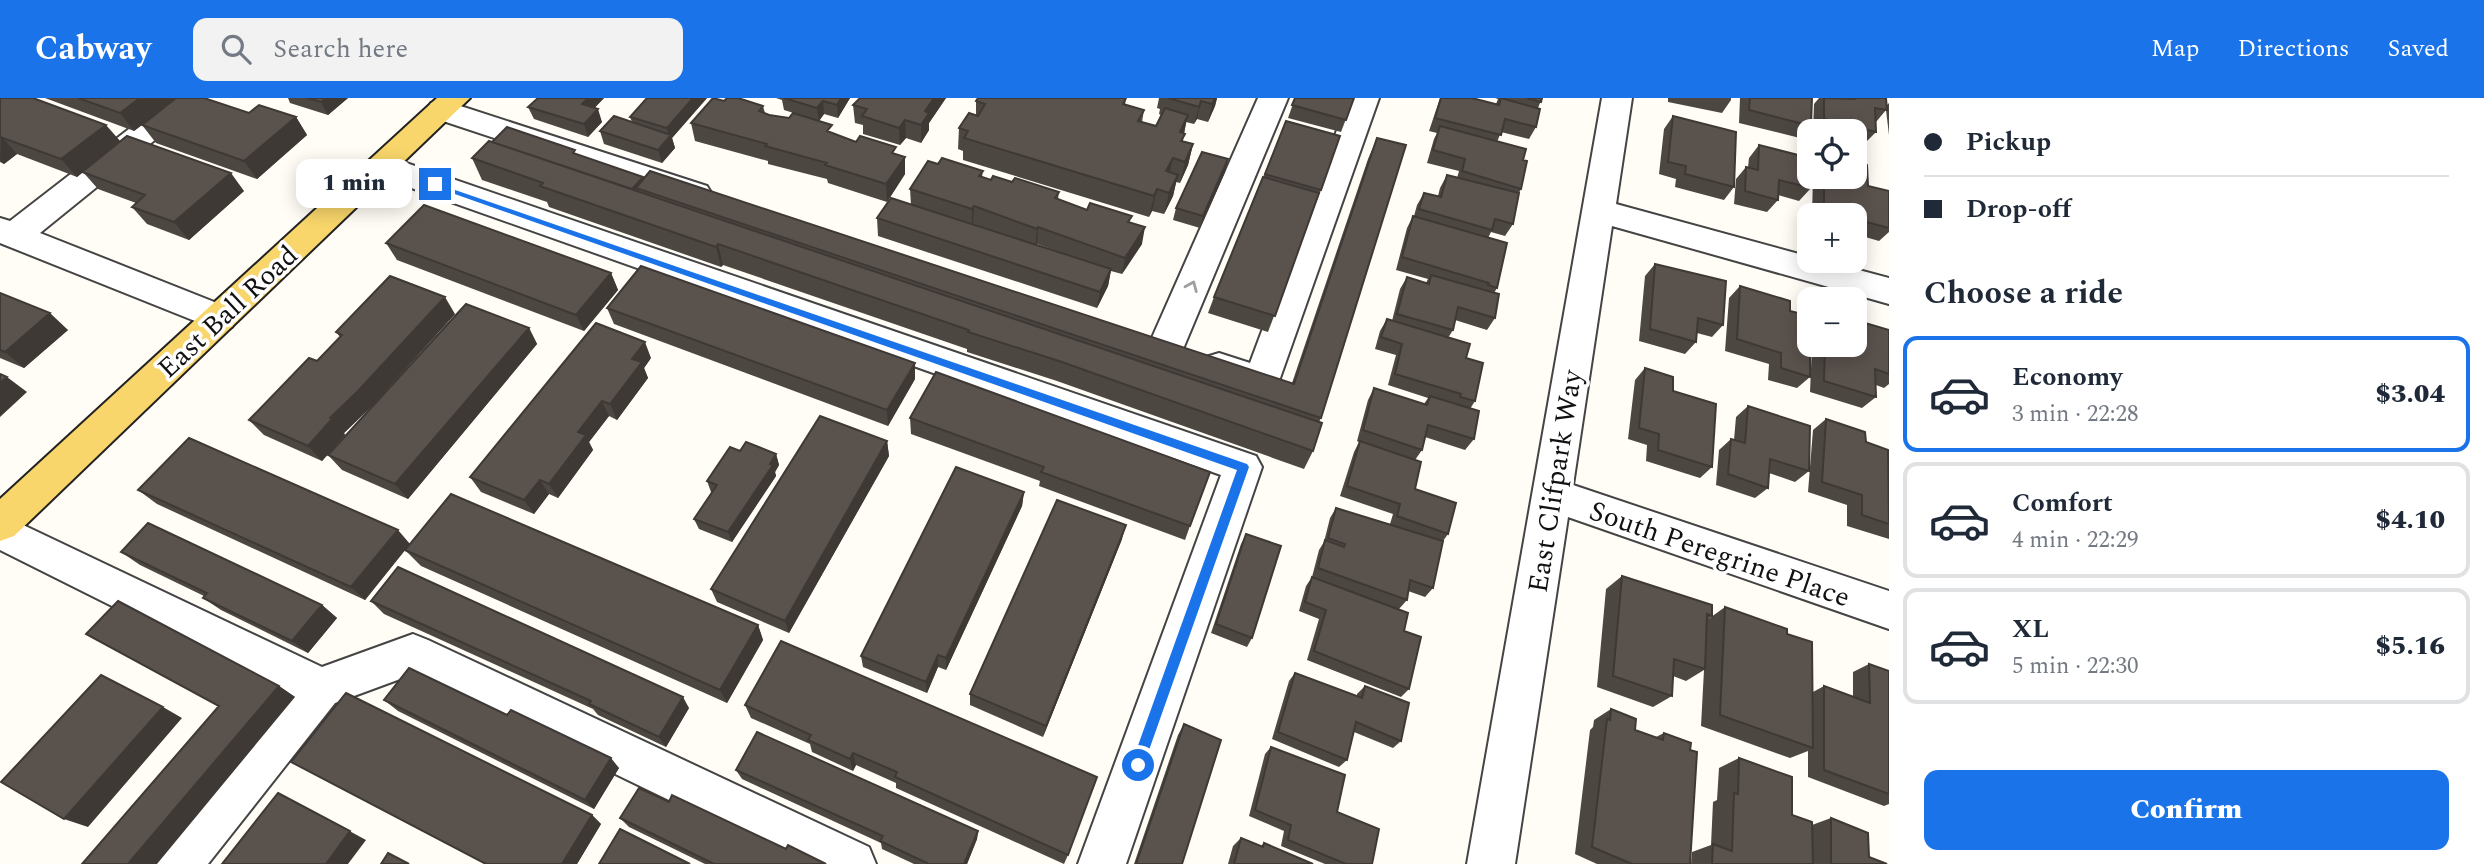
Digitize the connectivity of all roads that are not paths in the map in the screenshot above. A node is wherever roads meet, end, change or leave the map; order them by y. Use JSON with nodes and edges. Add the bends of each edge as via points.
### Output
{"nodes":[{"id":1,"x":188,"y":98,"type":"edge"},
{"id":2,"x":1273,"y":98,"type":"edge"},
{"id":3,"x":1363,"y":98,"type":"edge"},
{"id":4,"x":1617,"y":98,"type":"edge"},
{"id":5,"x":449,"y":104,"type":"edge"},
{"id":6,"x":383,"y":166,"type":"junction"},
{"id":7,"x":719,"y":201,"type":"edge"},
{"id":8,"x":1598,"y":211,"type":"junction"},
{"id":9,"x":7,"y":233,"type":"edge"},
{"id":10,"x":1889,"y":291,"type":"edge"},
{"id":11,"x":219,"y":318,"type":"junction"},
{"id":12,"x":1552,"y":495,"type":"junction"},
{"id":13,"x":0,"y":524,"type":"edge"},
{"id":14,"x":0,"y":531,"type":"edge"},
{"id":15,"x":1889,"y":610,"type":"edge"},
{"id":16,"x":320,"y":688,"type":"junction"},
{"id":17,"x":178,"y":864,"type":"edge"},
{"id":18,"x":852,"y":864,"type":"edge"},
{"id":19,"x":1102,"y":864,"type":"edge"},
{"id":20,"x":1491,"y":864,"type":"edge"}],
"edges":[{"from":1,"to":9,"type":"street"},
{"from":3,"to":2,"type":"street","one_way":true,"via":[[1261,380],[1152,345]]},
{"from":4,"to":8,"type":"street","name":"East Clifpark Way"},
{"from":5,"to":6,"type":"main road","name":"East Ball Road"},
{"from":5,"to":7,"type":"street"},
{"from":6,"to":11,"type":"main road","name":"East Ball Road"},
{"from":6,"to":19,"type":"street","via":[[1243,467]]},
{"from":8,"to":10,"type":"street"},
{"from":8,"to":12,"type":"street","name":"East Clifpark Way"},
{"from":9,"to":11,"type":"street"},
{"from":11,"to":13,"type":"main road","name":"East Ball Road"},
{"from":12,"to":15,"type":"street","name":"South Peregrine Place"},
{"from":12,"to":20,"type":"street","name":"East Clifpark Way"},
{"from":14,"to":16,"type":"street"},
{"from":16,"to":17,"type":"street"},
{"from":16,"to":18,"type":"street","via":[[413,654]]}]}
